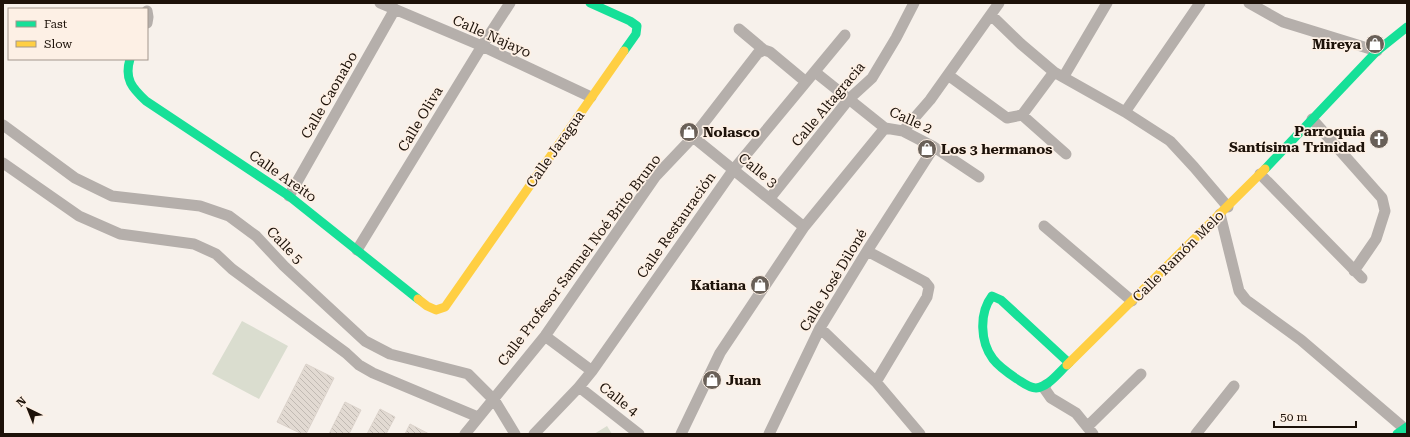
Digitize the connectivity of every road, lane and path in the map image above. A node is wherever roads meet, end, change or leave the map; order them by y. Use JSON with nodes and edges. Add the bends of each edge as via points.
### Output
{"nodes":[{"id":1,"x":380,"y":3,"type":"edge"},
{"id":2,"x":510,"y":3,"type":"edge"},
{"id":3,"x":590,"y":3,"type":"edge"},
{"id":4,"x":914,"y":3,"type":"edge"},
{"id":5,"x":999,"y":3,"type":"edge"},
{"id":6,"x":1107,"y":3,"type":"edge"},
{"id":7,"x":1200,"y":3,"type":"edge"},
{"id":8,"x":1249,"y":3,"type":"edge"},
{"id":9,"x":395,"y":10,"type":"junction"},
{"id":10,"x":991,"y":15,"type":"junction"},
{"id":11,"x":1407,"y":27,"type":"edge"},
{"id":12,"x":739,"y":30,"type":"dead end"},
{"id":13,"x":845,"y":35,"type":"dead end"},
{"id":14,"x":482,"y":46,"type":"junction"},
{"id":15,"x":764,"y":50,"type":"junction"},
{"id":16,"x":1377,"y":51,"type":"junction"},
{"id":17,"x":130,"y":60,"type":"edge"},
{"id":18,"x":815,"y":72,"type":"junction"},
{"id":19,"x":1059,"y":74,"type":"junction"},
{"id":20,"x":948,"y":75,"type":"junction"},
{"id":21,"x":806,"y":82,"type":"junction"},
{"id":22,"x":591,"y":97,"type":"junction"},
{"id":23,"x":849,"y":99,"type":"junction"},
{"id":24,"x":1125,"y":112,"type":"junction"},
{"id":25,"x":1022,"y":115,"type":"junction"},
{"id":26,"x":1312,"y":119,"type":"junction"},
{"id":27,"x":3,"y":125,"type":"edge"},
{"id":28,"x":885,"y":128,"type":"junction"},
{"id":29,"x":903,"y":131,"type":"junction"},
{"id":30,"x":693,"y":137,"type":"junction"},
{"id":31,"x":934,"y":147,"type":"junction"},
{"id":32,"x":1066,"y":154,"type":"dead end"},
{"id":33,"x":3,"y":163,"type":"edge"},
{"id":34,"x":734,"y":169,"type":"junction"},
{"id":35,"x":1260,"y":174,"type":"junction"},
{"id":36,"x":979,"y":177,"type":"dead end"},
{"id":37,"x":289,"y":196,"type":"junction"},
{"id":38,"x":770,"y":198,"type":"junction"},
{"id":39,"x":1224,"y":210,"type":"junction"},
{"id":40,"x":1044,"y":226,"type":"dead end"},
{"id":41,"x":804,"y":227,"type":"junction"},
{"id":42,"x":357,"y":250,"type":"junction"},
{"id":43,"x":867,"y":251,"type":"junction"},
{"id":44,"x":1132,"y":301,"type":"junction"},
{"id":45,"x":436,"y":310,"type":"joint"},
{"id":46,"x":820,"y":328,"type":"junction"},
{"id":47,"x":545,"y":336,"type":"junction"},
{"id":48,"x":1069,"y":363,"type":"junction"},
{"id":49,"x":592,"y":371,"type":"junction"},
{"id":50,"x":1141,"y":374,"type":"dead end"},
{"id":51,"x":876,"y":382,"type":"junction"},
{"id":52,"x":1046,"y":385,"type":"junction"},
{"id":53,"x":1234,"y":386,"type":"dead end"},
{"id":54,"x":579,"y":387,"type":"junction"},
{"id":55,"x":493,"y":399,"type":"junction"},
{"id":56,"x":478,"y":417,"type":"junction"},
{"id":57,"x":1091,"y":430,"type":"edge"},
{"id":58,"x":1403,"y":430,"type":"edge"},
{"id":59,"x":464,"y":434,"type":"edge"},
{"id":60,"x":515,"y":434,"type":"edge"},
{"id":61,"x":534,"y":434,"type":"edge"},
{"id":62,"x":639,"y":434,"type":"edge"},
{"id":63,"x":681,"y":434,"type":"edge"},
{"id":64,"x":769,"y":434,"type":"edge"},
{"id":65,"x":920,"y":434,"type":"edge"},
{"id":66,"x":1196,"y":434,"type":"edge"}],
"edges":[{"from":1,"to":9,"type":"street","name":"Calle Najayo"},
{"from":2,"to":14,"type":"street","name":"Calle Oliva"},
{"from":3,"to":22,"type":"street","name":"Calle Jaragua","via":[[637,26],[636,34]]},
{"from":4,"to":23,"type":"street","name":"Calle Altagracia","via":[[872,78]]},
{"from":5,"to":10,"type":"street"},
{"from":6,"to":19,"type":"street"},
{"from":7,"to":24,"type":"street"},
{"from":8,"to":16,"type":"street","via":[[1283,22]]},
{"from":9,"to":14,"type":"street","name":"Calle Najayo"},
{"from":9,"to":37,"type":"street","name":"Calle Caonabo"},
{"from":10,"to":19,"type":"street","via":[[1021,44]]},
{"from":10,"to":20,"type":"street"},
{"from":11,"to":16,"type":"street","name":"Calle Ramón Melo"},
{"from":12,"to":15,"type":"street"},
{"from":13,"to":18,"type":"street","name":"Calle Restauración"},
{"from":14,"to":22,"type":"street","name":"Calle Najayo"},
{"from":14,"to":42,"type":"street","name":"Calle Oliva"},
{"from":15,"to":21,"type":"street","via":[[770,52]]},
{"from":15,"to":30,"type":"street","name":"Calle Profesor Samuel Noé Brito Bruno","via":[[758,53]]},
{"from":16,"to":26,"type":"street","name":"Calle Ramón Melo"},
{"from":17,"to":37,"type":"street","name":"Calle Areito","via":[[127,67],[134,91]]},
{"from":18,"to":21,"type":"street","name":"Calle Restauración"},
{"from":18,"to":23,"type":"street","name":"Calle 2"},
{"from":19,"to":24,"type":"street"},
{"from":19,"to":25,"type":"street"},
{"from":20,"to":25,"type":"street","via":[[1007,118]]},
{"from":20,"to":29,"type":"street"},
{"from":21,"to":34,"type":"street","name":"Calle Restauración"},
{"from":22,"to":45,"type":"street","name":"Calle Jaragua","via":[[445,307]]},
{"from":23,"to":28,"type":"street","name":"Calle 2"},
{"from":23,"to":38,"type":"street","name":"Calle Altagracia"},
{"from":24,"to":39,"type":"street","via":[[1170,141],[1194,167]]},
{"from":25,"to":32,"type":"street"},
{"from":26,"to":35,"type":"street","name":"Calle Ramón Melo"},
{"from":26,"to":35,"type":"street","via":[[1382,198],[1385,212],[1376,239],[1358,275]]},
{"from":27,"to":55,"type":"street","name":"Calle 5","via":[[75,178],[112,196],[200,206],[229,216],[256,236],[284,266],[366,341],[390,354],[468,374]]},
{"from":28,"to":29,"type":"street","name":"Calle 2"},
{"from":28,"to":41,"type":"street"},
{"from":29,"to":31,"type":"street","name":"Calle 2"},
{"from":30,"to":34,"type":"street","name":"Calle 3"},
{"from":30,"to":47,"type":"street","name":"Calle Profesor Samuel Noé Brito Bruno","via":[[655,178]]},
{"from":31,"to":36,"type":"street","name":"Calle 2"},
{"from":31,"to":43,"type":"street","name":"Calle José Diloné"},
{"from":33,"to":56,"type":"street","via":[[79,216],[120,234],[194,244],[216,254],[232,269],[346,352],[359,365]]},
{"from":34,"to":38,"type":"street","name":"Calle 3"},
{"from":34,"to":49,"type":"street","name":"Calle Restauración"},
{"from":35,"to":39,"type":"street","name":"Calle Ramón Melo"},
{"from":37,"to":42,"type":"street","name":"Calle Areito"},
{"from":38,"to":41,"type":"street","name":"Calle 3"},
{"from":39,"to":44,"type":"street","name":"Calle Ramón Melo"},
{"from":39,"to":58,"type":"street","via":[[1242,296],[1301,340]]},
{"from":40,"to":44,"type":"street"},
{"from":41,"to":63,"type":"street","via":[[720,353]]},
{"from":42,"to":45,"type":"street","name":"Calle Areito","via":[[427,306]]},
{"from":43,"to":46,"type":"street","name":"Calle José Diloné"},
{"from":43,"to":51,"type":"street","via":[[925,282],[929,287],[927,296]]},
{"from":44,"to":48,"type":"street","name":"Calle Ramón Melo"},
{"from":46,"to":51,"type":"street"},
{"from":46,"to":64,"type":"street","name":"Calle José Diloné"},
{"from":47,"to":49,"type":"street","name":"Calle 4"},
{"from":47,"to":55,"type":"street","name":"Calle Profesor Samuel Noé Brito Bruno"},
{"from":48,"to":52,"type":"street","name":"Calle Ramón Melo"},
{"from":48,"to":52,"type":"street","via":[[1001,300],[992,296],[982,321],[986,346],[993,359],[1026,385],[1035,388]]},
{"from":49,"to":54,"type":"street","name":"Calle Restauración"},
{"from":50,"to":57,"type":"street"},
{"from":51,"to":65,"type":"street"},
{"from":52,"to":57,"type":"street","via":[[1044,388],[1051,398],[1076,413]]},
{"from":53,"to":66,"type":"street"},
{"from":54,"to":61,"type":"street","name":"Calle Restauración"},
{"from":54,"to":62,"type":"street","name":"Calle 4"},
{"from":55,"to":56,"type":"street","name":"Calle Profesor Samuel Noé Brito Bruno"},
{"from":55,"to":60,"type":"street","name":"Calle 5"},
{"from":56,"to":59,"type":"street","name":"Calle Profesor Samuel Noé Brito Bruno"}]}
